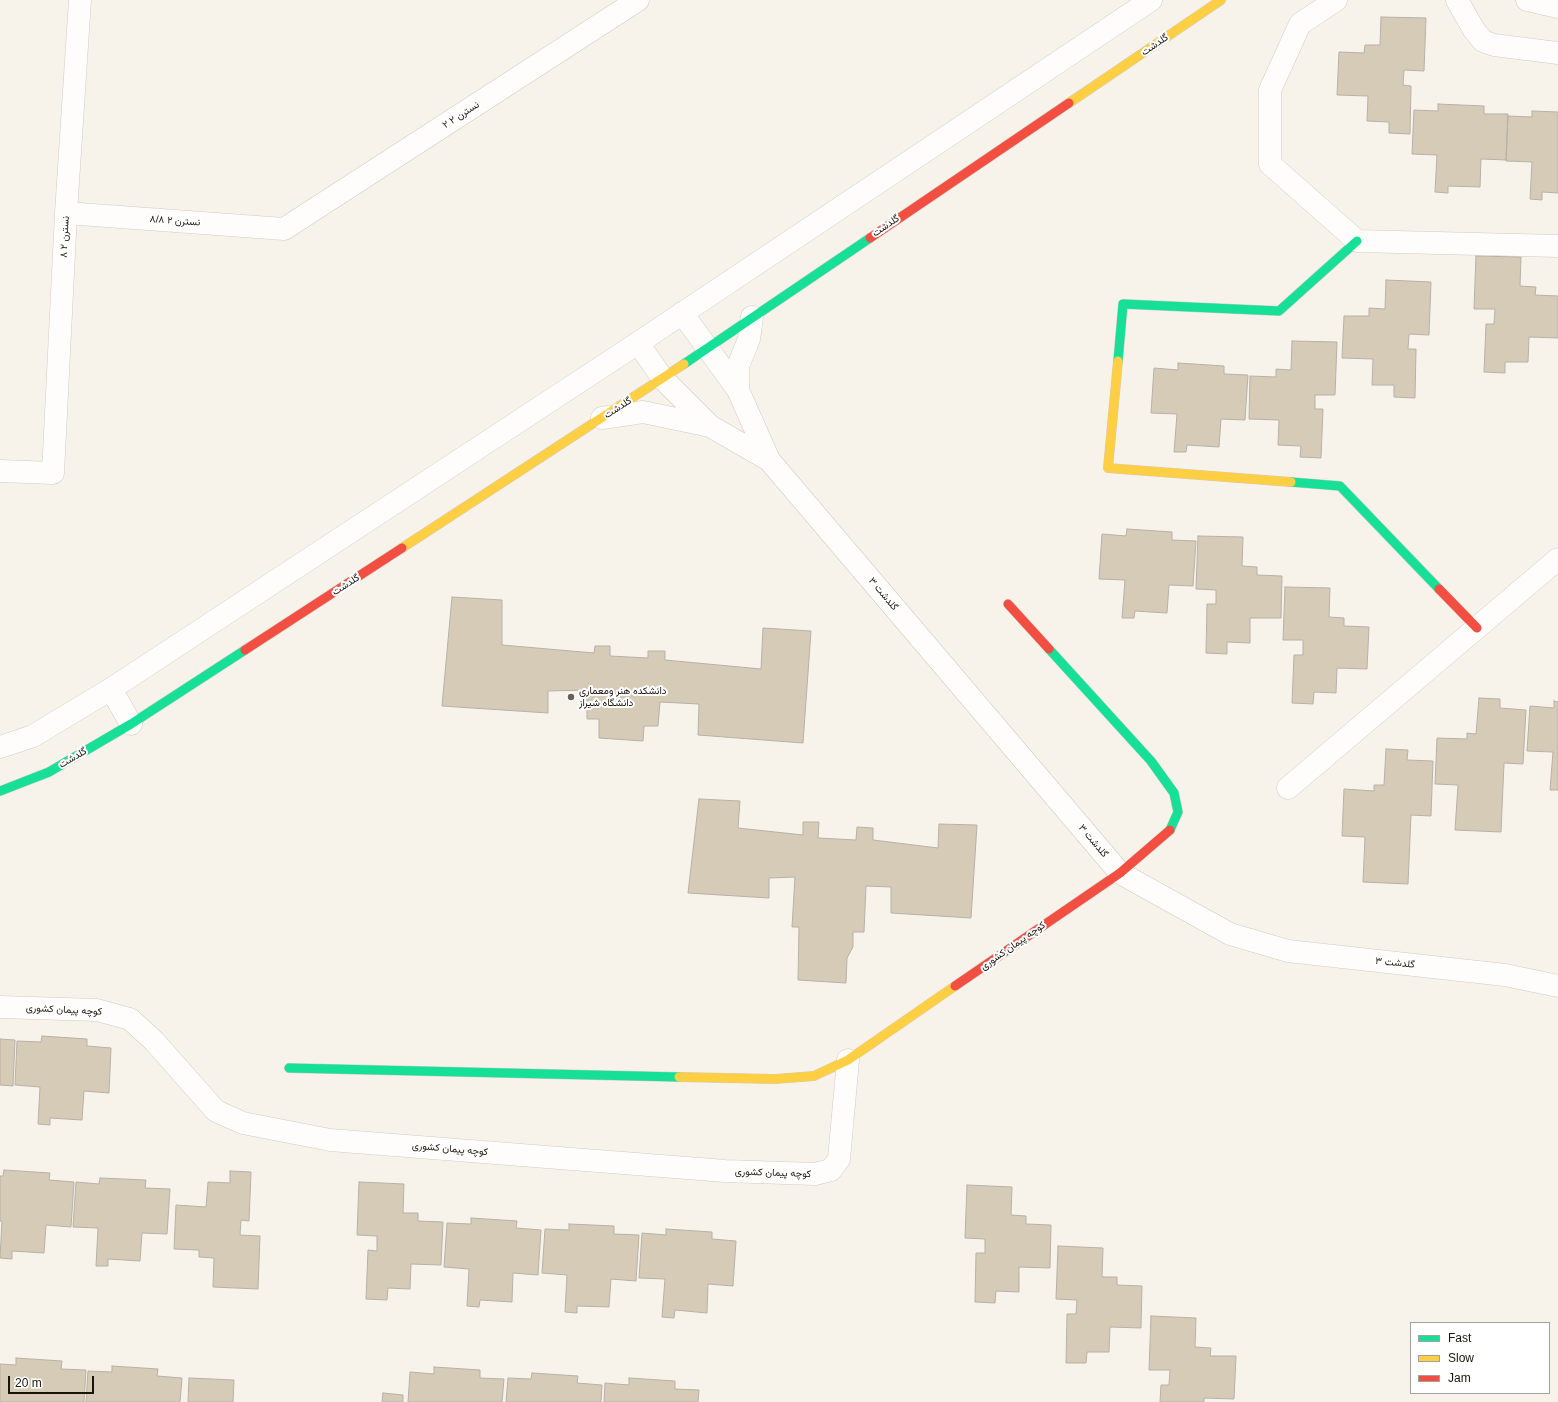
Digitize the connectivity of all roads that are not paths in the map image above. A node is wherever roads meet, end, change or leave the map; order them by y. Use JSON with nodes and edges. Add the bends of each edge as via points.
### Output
{"nodes":[{"id":1,"x":80,"y":0,"type":"edge"},
{"id":2,"x":638,"y":0,"type":"edge"},
{"id":3,"x":1151,"y":0,"type":"edge"},
{"id":4,"x":1221,"y":0,"type":"edge"},
{"id":5,"x":1336,"y":0,"type":"edge"},
{"id":6,"x":1457,"y":0,"type":"edge"},
{"id":7,"x":1527,"y":0,"type":"edge"},
{"id":8,"x":1558,"y":7,"type":"edge"},
{"id":9,"x":1558,"y":53,"type":"edge"},
{"id":10,"x":66,"y":213,"type":"junction"},
{"id":11,"x":284,"y":229,"type":"joint"},
{"id":12,"x":1357,"y":241,"type":"junction"},
{"id":13,"x":1558,"y":246,"type":"edge"},
{"id":14,"x":682,"y":313,"type":"junction"},
{"id":15,"x":752,"y":317,"type":"junction"},
{"id":16,"x":638,"y":342,"type":"junction"},
{"id":17,"x":707,"y":348,"type":"junction"},
{"id":18,"x":663,"y":379,"type":"junction"},
{"id":19,"x":738,"y":390,"type":"junction"},
{"id":20,"x":602,"y":418,"type":"junction"},
{"id":21,"x":710,"y":426,"type":"junction"},
{"id":22,"x":768,"y":460,"type":"junction"},
{"id":23,"x":0,"y":470,"type":"edge"},
{"id":24,"x":1553,"y":571,"type":"edge"},
{"id":25,"x":1008,"y":604,"type":"dead end"},
{"id":26,"x":1477,"y":628,"type":"junction"},
{"id":27,"x":112,"y":689,"type":"junction"},
{"id":28,"x":131,"y":724,"type":"junction"},
{"id":29,"x":0,"y":747,"type":"edge"},
{"id":30,"x":1288,"y":788,"type":"dead end"},
{"id":31,"x":0,"y":791,"type":"edge"},
{"id":32,"x":1120,"y":873,"type":"junction"},
{"id":33,"x":1558,"y":986,"type":"edge"},
{"id":34,"x":0,"y":1007,"type":"edge"},
{"id":35,"x":848,"y":1060,"type":"junction"},
{"id":36,"x":289,"y":1068,"type":"dead end"}],
"edges":[{"from":1,"to":10,"type":"street","name":"۸ نسترن ۲"},
{"from":2,"to":11,"type":"street","name":"۲ نسترن ۲"},
{"from":3,"to":14,"type":"street"},
{"from":4,"to":15,"type":"street","name":"گلدشت"},
{"from":5,"to":12,"type":"street","via":[[1300,24],[1270,90],[1270,164]]},
{"from":6,"to":9,"type":"street","via":[[1474,30],[1483,40],[1494,45]]},
{"from":7,"to":8,"type":"street"},
{"from":10,"to":11,"type":"street","name":"۸/۸ نسترن ۲"},
{"from":10,"to":23,"type":"street","name":"۸ نسترن ۲","via":[[54,473]]},
{"from":12,"to":13,"type":"street"},
{"from":12,"to":26,"type":"street","via":[[1279,311],[1123,304],[1108,468],[1340,486]]},
{"from":14,"to":16,"type":"street"},
{"from":14,"to":17,"type":"street"},
{"from":15,"to":17,"type":"street","name":"گلدشت"},
{"from":15,"to":19,"type":"street","via":[[750,339],[738,366]]},
{"from":16,"to":18,"type":"street"},
{"from":16,"to":27,"type":"street"},
{"from":17,"to":18,"type":"street","name":"گلدشت"},
{"from":17,"to":19,"type":"street"},
{"from":18,"to":20,"type":"street","name":"گلدشت"},
{"from":18,"to":21,"type":"street"},
{"from":19,"to":22,"type":"street"},
{"from":20,"to":21,"type":"street","via":[[643,412]]},
{"from":20,"to":28,"type":"street","name":"گلدشت"},
{"from":21,"to":22,"type":"street"},
{"from":22,"to":32,"type":"street","name":"گلدشت ۳"},
{"from":24,"to":26,"type":"street"},
{"from":25,"to":32,"type":"street","name":"کوچه پیمان کشوری","via":[[1151,761],[1174,792],[1178,812],[1171,828]]},
{"from":26,"to":30,"type":"street"},
{"from":27,"to":28,"type":"street"},
{"from":27,"to":29,"type":"street","via":[[33,736]]},
{"from":28,"to":31,"type":"street","name":"گلدشت","via":[[49,772]]},
{"from":32,"to":33,"type":"street","name":"گلدشت ۳","via":[[1230,934],[1288,951],[1505,975]]},
{"from":32,"to":35,"type":"street","name":"کوچه پیمان کشوری"},
{"from":34,"to":35,"type":"street","name":"کوچه پیمان کشوری","via":[[97,1010],[130,1019],[154,1041],[216,1111],[243,1124],[330,1140],[725,1171],[815,1174],[831,1170],[839,1159]]},
{"from":35,"to":36,"type":"street","name":"کوچه پیمان کشوری","via":[[814,1076],[775,1079]]}]}
